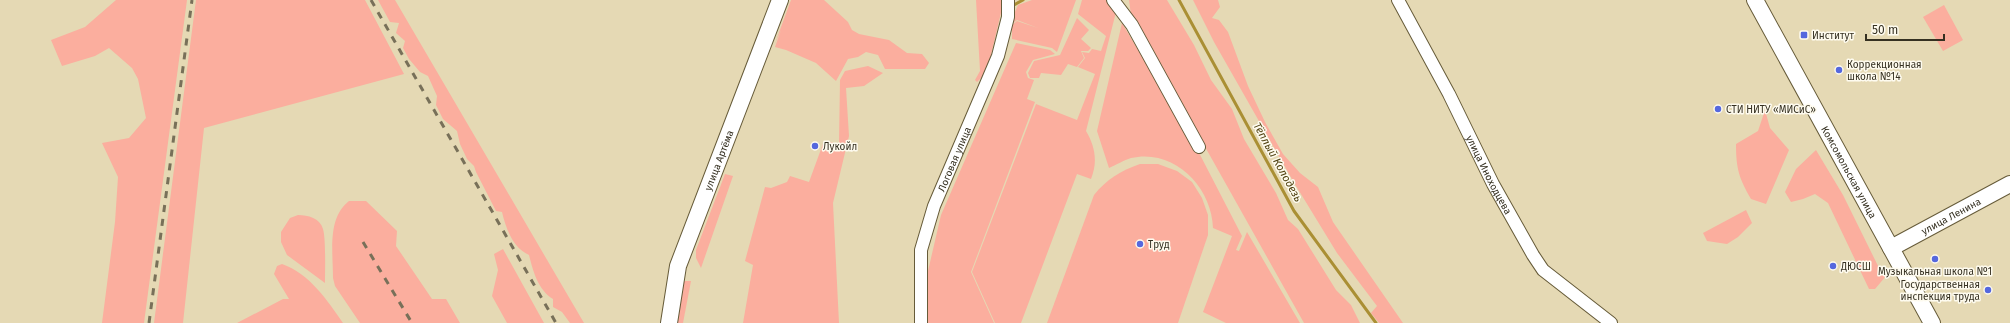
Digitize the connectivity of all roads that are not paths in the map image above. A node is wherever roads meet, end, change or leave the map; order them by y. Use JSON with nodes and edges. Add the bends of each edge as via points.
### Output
{"nodes":[{"id":1,"x":780,"y":0,"type":"edge"},
{"id":2,"x":1008,"y":0,"type":"edge"},
{"id":3,"x":1113,"y":0,"type":"edge"},
{"id":4,"x":1398,"y":0,"type":"edge"},
{"id":5,"x":1756,"y":0,"type":"edge"},
{"id":6,"x":1199,"y":147,"type":"dead end"},
{"id":7,"x":2010,"y":184,"type":"edge"},
{"id":8,"x":1891,"y":248,"type":"junction"},
{"id":9,"x":669,"y":323,"type":"edge"},
{"id":10,"x":921,"y":323,"type":"edge"},
{"id":11,"x":1612,"y":323,"type":"edge"},
{"id":12,"x":1932,"y":323,"type":"edge"}],
"edges":[{"from":1,"to":9,"type":"main road","name":"улица Артёма","via":[[678,266]]},
{"from":2,"to":10,"type":"street","name":"Логовая улица","via":[[1008,17],[998,56],[934,206],[921,250]]},
{"from":3,"to":6,"type":"street","via":[[1132,25]]},
{"from":4,"to":11,"type":"street","name":"улица Иноходцева","via":[[1449,94],[1493,184],[1533,255],[1543,270]]},
{"from":5,"to":8,"type":"main road","name":"Комсомольская улица"},
{"from":7,"to":8,"type":"main road","name":"улица Ленина"},
{"from":8,"to":12,"type":"main road","name":"Комсомольская улица"}]}
